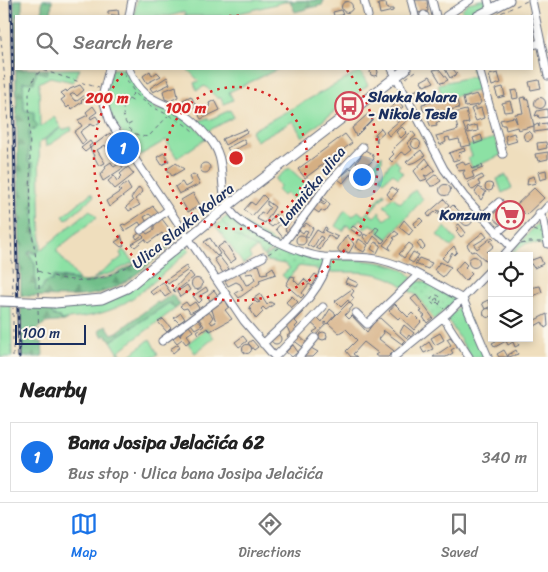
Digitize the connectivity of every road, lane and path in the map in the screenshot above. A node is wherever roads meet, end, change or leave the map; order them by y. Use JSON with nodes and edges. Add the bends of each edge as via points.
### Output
{"nodes":[{"id":1,"x":132,"y":0,"type":"edge"},
{"id":2,"x":364,"y":0,"type":"edge"},
{"id":3,"x":410,"y":0,"type":"edge"},
{"id":4,"x":432,"y":0,"type":"edge"},
{"id":5,"x":509,"y":0,"type":"edge"},
{"id":6,"x":531,"y":0,"type":"edge"},
{"id":7,"x":466,"y":1,"type":"edge"},
{"id":8,"x":491,"y":8,"type":"edge"},
{"id":9,"x":456,"y":9,"type":"junction"},
{"id":10,"x":129,"y":15,"type":"edge"},
{"id":11,"x":368,"y":15,"type":"edge"},
{"id":12,"x":415,"y":15,"type":"edge"},
{"id":13,"x":436,"y":15,"type":"edge"},
{"id":14,"x":447,"y":15,"type":"edge"},
{"id":15,"x":460,"y":15,"type":"edge"},
{"id":16,"x":480,"y":15,"type":"edge"},
{"id":17,"x":0,"y":28,"type":"edge"},
{"id":18,"x":543,"y":41,"type":"edge"},
{"id":19,"x":109,"y":70,"type":"edge"},
{"id":20,"x":123,"y":70,"type":"edge"},
{"id":21,"x":130,"y":70,"type":"edge"},
{"id":22,"x":415,"y":70,"type":"edge"},
{"id":23,"x":479,"y":70,"type":"edge"},
{"id":24,"x":397,"y":75,"type":"edge"},
{"id":25,"x":548,"y":76,"type":"edge"},
{"id":26,"x":102,"y":88,"type":"junction"},
{"id":27,"x":134,"y":92,"type":"junction"},
{"id":28,"x":129,"y":98,"type":"junction"},
{"id":29,"x":134,"y":102,"type":"dead end"},
{"id":30,"x":168,"y":116,"type":"junction"},
{"id":31,"x":126,"y":122,"type":"junction"},
{"id":32,"x":134,"y":122,"type":"dead end"},
{"id":33,"x":122,"y":124,"type":"dead end"},
{"id":34,"x":128,"y":126,"type":"junction"},
{"id":35,"x":199,"y":136,"type":"dead end"},
{"id":36,"x":363,"y":147,"type":"dead end"},
{"id":37,"x":503,"y":154,"type":"dead end"},
{"id":38,"x":218,"y":194,"type":"dead end"},
{"id":39,"x":499,"y":202,"type":"dead end"},
{"id":40,"x":223,"y":206,"type":"junction"},
{"id":41,"x":548,"y":206,"type":"edge"},
{"id":42,"x":168,"y":210,"type":"junction"},
{"id":43,"x":539,"y":213,"type":"junction"},
{"id":44,"x":518,"y":214,"type":"dead end"},
{"id":45,"x":482,"y":217,"type":"junction"},
{"id":46,"x":531,"y":228,"type":"dead end"},
{"id":47,"x":141,"y":230,"type":"dead end"},
{"id":48,"x":497,"y":233,"type":"junction"},
{"id":49,"x":185,"y":240,"type":"junction"},
{"id":50,"x":547,"y":240,"type":"edge"},
{"id":51,"x":175,"y":241,"type":"dead end"},
{"id":52,"x":285,"y":244,"type":"junction"},
{"id":53,"x":514,"y":246,"type":"junction"},
{"id":54,"x":172,"y":247,"type":"dead end"},
{"id":55,"x":507,"y":252,"type":"edge"},
{"id":56,"x":263,"y":257,"type":"joint"},
{"id":57,"x":329,"y":257,"type":"junction"},
{"id":58,"x":38,"y":271,"type":"junction"},
{"id":59,"x":488,"y":272,"type":"edge"},
{"id":60,"x":418,"y":275,"type":"junction"},
{"id":61,"x":217,"y":280,"type":"junction"},
{"id":62,"x":226,"y":294,"type":"junction"},
{"id":63,"x":431,"y":295,"type":"junction"},
{"id":64,"x":38,"y":298,"type":"dead end"},
{"id":65,"x":434,"y":299,"type":"junction"},
{"id":66,"x":463,"y":299,"type":"junction"},
{"id":67,"x":0,"y":301,"type":"edge"},
{"id":68,"x":438,"y":303,"type":"junction"},
{"id":69,"x":432,"y":304,"type":"junction"},
{"id":70,"x":323,"y":307,"type":"dead end"},
{"id":71,"x":38,"y":308,"type":"dead end"},
{"id":72,"x":356,"y":313,"type":"dead end"},
{"id":73,"x":446,"y":315,"type":"junction"},
{"id":74,"x":39,"y":331,"type":"dead end"},
{"id":75,"x":316,"y":338,"type":"dead end"},
{"id":76,"x":162,"y":341,"type":"dead end"},
{"id":77,"x":263,"y":344,"type":"junction"},
{"id":78,"x":13,"y":357,"type":"edge"},
{"id":79,"x":275,"y":357,"type":"edge"},
{"id":80,"x":299,"y":357,"type":"edge"},
{"id":81,"x":394,"y":357,"type":"edge"},
{"id":82,"x":469,"y":357,"type":"edge"},
{"id":83,"x":488,"y":357,"type":"edge"}],
"edges":[{"from":1,"to":10,"type":"street"},
{"from":2,"to":11,"type":"street"},
{"from":3,"to":12,"type":"street"},
{"from":4,"to":13,"type":"street"},
{"from":5,"to":8,"type":"main road"},
{"from":6,"to":8,"type":"path"},
{"from":6,"to":18,"type":"street"},
{"from":7,"to":9,"type":"street"},
{"from":8,"to":16,"type":"main road"},
{"from":9,"to":14,"type":"street"},
{"from":9,"to":15,"type":"street"},
{"from":17,"to":78,"type":"path","via":[[7,103]]},
{"from":18,"to":25,"type":"street"},
{"from":19,"to":26,"type":"street"},
{"from":20,"to":27,"type":"path"},
{"from":21,"to":40,"type":"street","via":[[146,96],[191,119],[215,144],[222,160]]},
{"from":22,"to":24,"type":"path"},
{"from":23,"to":37,"type":"street"},
{"from":24,"to":40,"type":"main road","name":"Ulica Slavka Kolara"},
{"from":24,"to":45,"type":"street","via":[[437,157]]},
{"from":26,"to":42,"type":"street","via":[[110,122]]},
{"from":26,"to":58,"type":"path","via":[[42,70],[35,76],[29,92],[31,225]]},
{"from":27,"to":28,"type":"path"},
{"from":27,"to":30,"type":"path"},
{"from":28,"to":29,"type":"path"},
{"from":28,"to":31,"type":"path","via":[[123,109]]},
{"from":30,"to":34,"type":"path","via":[[152,134],[144,137]]},
{"from":30,"to":35,"type":"path","via":[[183,122]]},
{"from":31,"to":33,"type":"path"},
{"from":31,"to":34,"type":"path"},
{"from":32,"to":34,"type":"path"},
{"from":36,"to":52,"type":"street","name":"Lomnička ulica","via":[[332,180]]},
{"from":38,"to":40,"type":"path"},
{"from":39,"to":45,"type":"street"},
{"from":40,"to":49,"type":"main road","name":"Ulica Slavka Kolara"},
{"from":40,"to":52,"type":"street","name":"Lomnička ulica","via":[[243,222]]},
{"from":41,"to":43,"type":"street"},
{"from":42,"to":47,"type":"street"},
{"from":42,"to":49,"type":"street"},
{"from":43,"to":50,"type":"street"},
{"from":43,"to":53,"type":"street"},
{"from":44,"to":48,"type":"street"},
{"from":45,"to":48,"type":"street"},
{"from":46,"to":50,"type":"path"},
{"from":48,"to":53,"type":"street"},
{"from":49,"to":54,"type":"path"},
{"from":49,"to":61,"type":"street"},
{"from":49,"to":67,"type":"main road","name":"Ulica Slavka Kolara","bridge":true,"via":[[120,292],[94,301]]},
{"from":50,"to":53,"type":"path"},
{"from":51,"to":58,"type":"path","via":[[122,270],[98,279],[61,279]]},
{"from":52,"to":56,"type":"path"},
{"from":52,"to":57,"type":"street","name":"Lomnička ulica"},
{"from":53,"to":55,"type":"street"},
{"from":56,"to":61,"type":"street"},
{"from":57,"to":60,"type":"street","name":"Lomnička ulica","via":[[378,259]]},
{"from":57,"to":77,"type":"street","via":[[319,284]]},
{"from":58,"to":64,"type":"path"},
{"from":59,"to":66,"type":"street"},
{"from":60,"to":66,"type":"street","name":"Lomnička ulica"},
{"from":60,"to":72,"type":"street","via":[[367,324]]},
{"from":61,"to":62,"type":"street"},
{"from":62,"to":76,"type":"street"},
{"from":62,"to":77,"type":"street"},
{"from":63,"to":65,"type":"path"},
{"from":63,"to":68,"type":"path","via":[[440,297]]},
{"from":63,"to":69,"type":"path"},
{"from":65,"to":68,"type":"path","via":[[438,298]]},
{"from":65,"to":69,"type":"path"},
{"from":66,"to":73,"type":"street"},
{"from":66,"to":83,"type":"street"},
{"from":68,"to":69,"type":"path"},
{"from":68,"to":73,"type":"path"},
{"from":70,"to":79,"type":"street"},
{"from":71,"to":74,"type":"path"},
{"from":73,"to":81,"type":"street"},
{"from":73,"to":82,"type":"street"},
{"from":75,"to":80,"type":"street"},
{"from":77,"to":79,"type":"street"}]}
